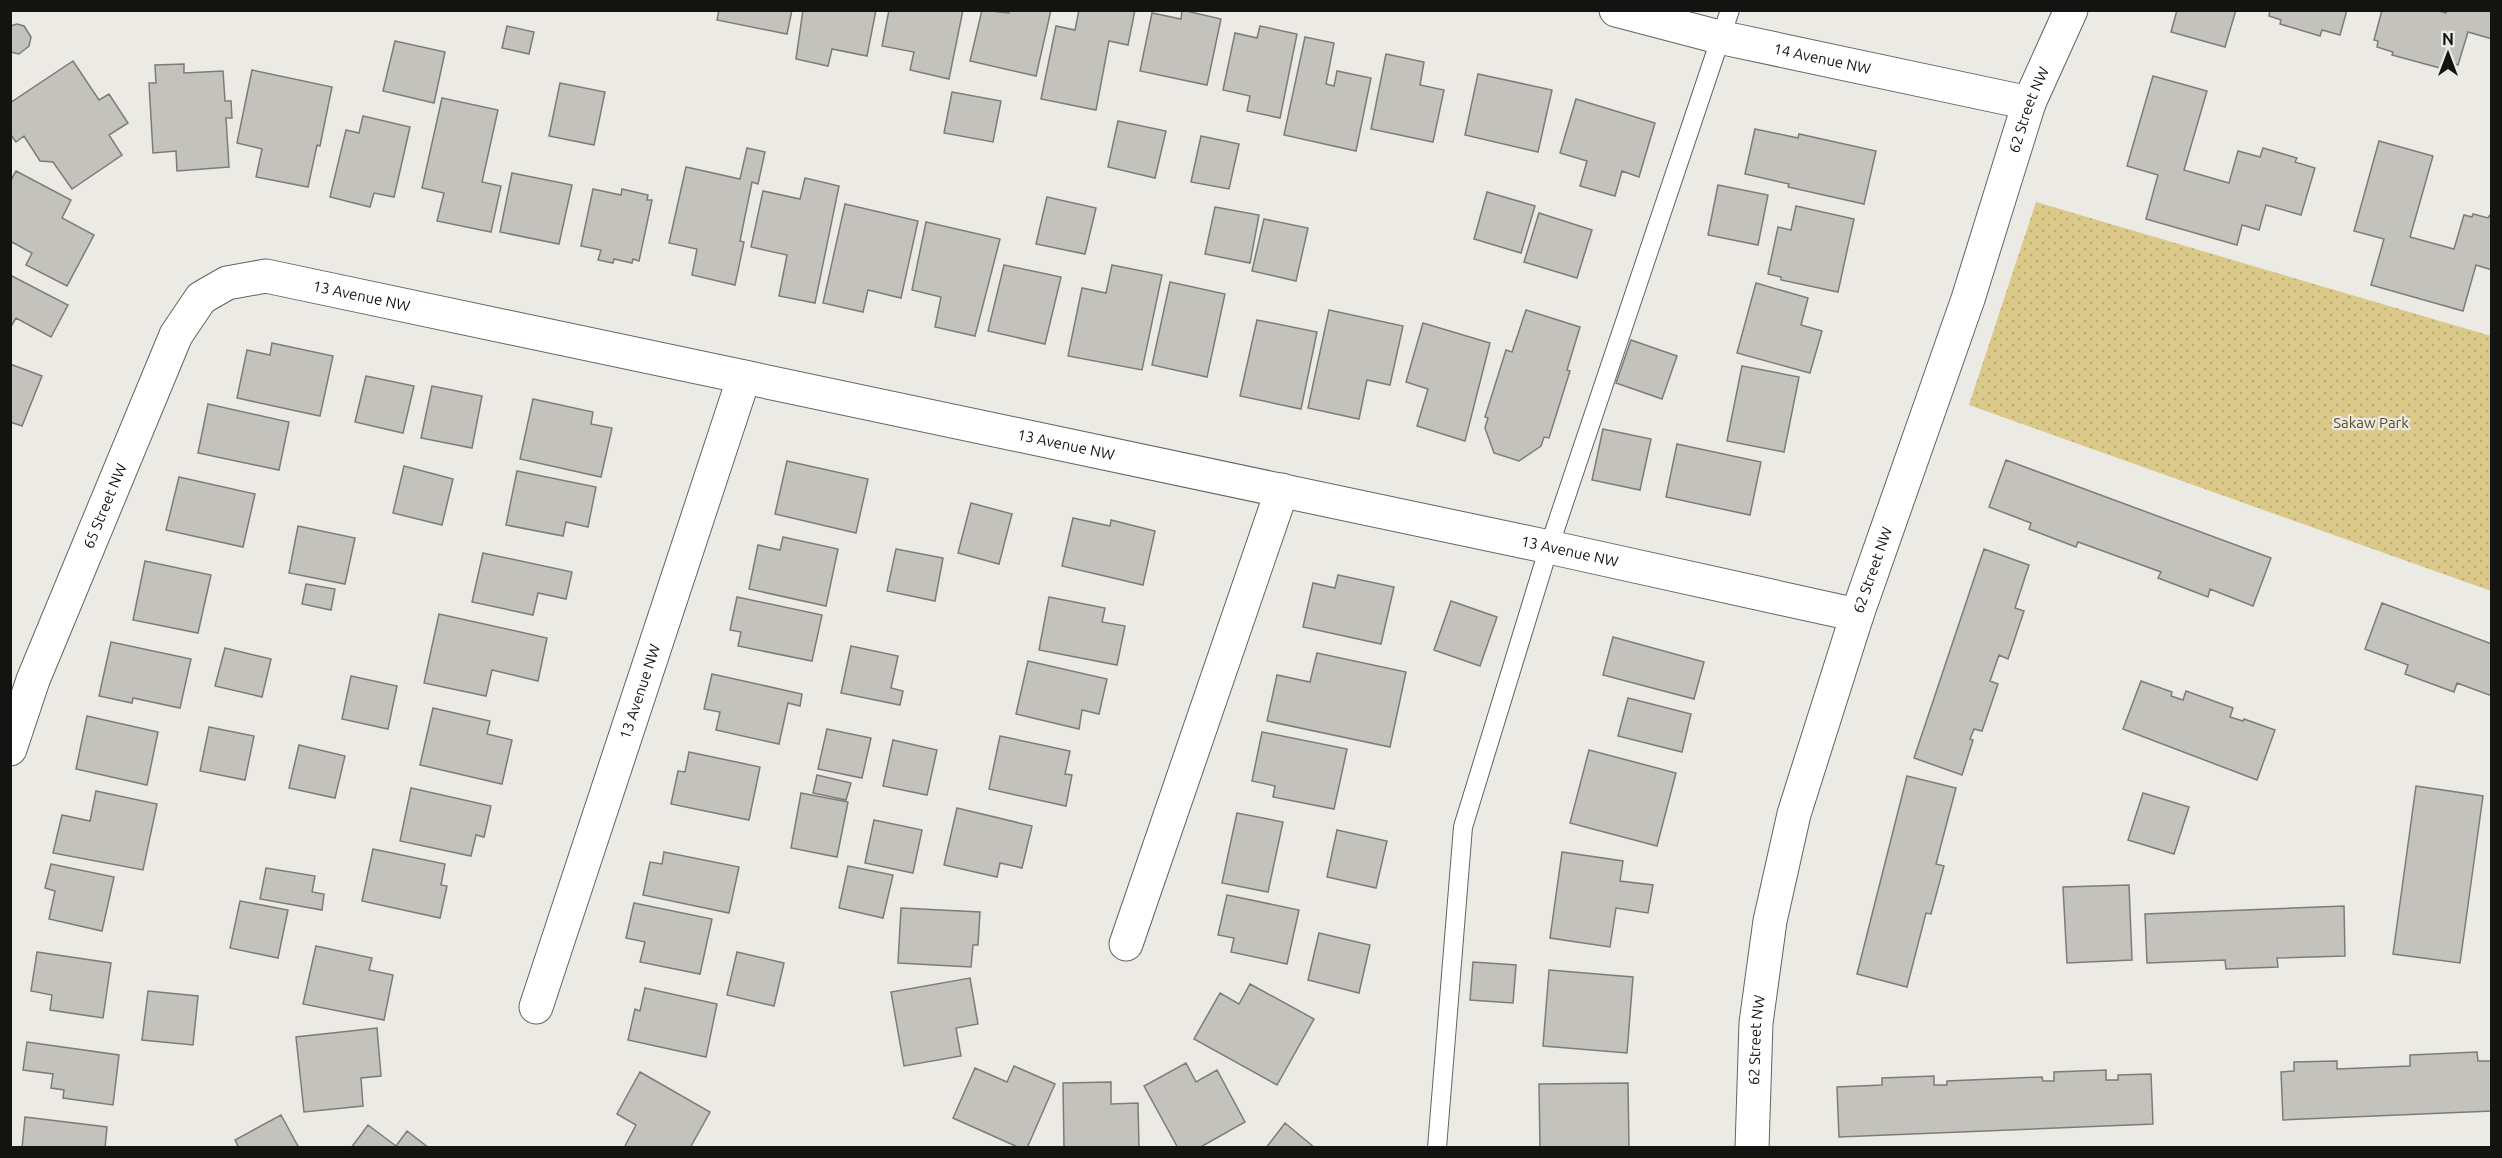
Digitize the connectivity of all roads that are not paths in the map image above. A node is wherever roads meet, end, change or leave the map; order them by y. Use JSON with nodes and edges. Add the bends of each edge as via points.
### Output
{"nodes":[{"id":1,"x":1616,"y":10,"type":"edge"},
{"id":2,"x":2071,"y":10,"type":"edge"},
{"id":3,"x":1724,"y":24,"type":"edge"},
{"id":4,"x":2029,"y":103,"type":"junction"},
{"id":5,"x":227,"y":283,"type":"joint"},
{"id":6,"x":744,"y":377,"type":"junction"},
{"id":7,"x":1282,"y":490,"type":"junction"},
{"id":8,"x":1549,"y":547,"type":"junction"},
{"id":9,"x":1857,"y":615,"type":"junction"},
{"id":10,"x":10,"y":749,"type":"edge"},
{"id":11,"x":1126,"y":944,"type":"dead end"},
{"id":12,"x":536,"y":1007,"type":"dead end"},
{"id":13,"x":1437,"y":1148,"type":"edge"},
{"id":14,"x":1752,"y":1148,"type":"edge"}],
"edges":[{"from":1,"to":3,"type":"street","name":"14 Avenue NW"},
{"from":2,"to":4,"type":"street","name":"62 Street NW"},
{"from":3,"to":4,"type":"street","name":"14 Avenue NW"},
{"from":3,"to":8,"type":"lane"},
{"from":4,"to":9,"type":"street","name":"62 Street NW","via":[[1968,299]]},
{"from":5,"to":6,"type":"street","name":"13 Avenue NW","via":[[266,276],[294,280]]},
{"from":5,"to":10,"type":"street","name":"65 Street NW","via":[[201,298],[176,335],[33,680]]},
{"from":6,"to":7,"type":"street","name":"13 Avenue NW"},
{"from":6,"to":12,"type":"street","name":"13 Avenue NW"},
{"from":7,"to":8,"type":"street","name":"13 Avenue NW"},
{"from":7,"to":11,"type":"street"},
{"from":8,"to":9,"type":"street","name":"13 Avenue NW"},
{"from":8,"to":13,"type":"lane","via":[[1463,827]]},
{"from":9,"to":14,"type":"street","name":"62 Street NW","via":[[1794,814],[1770,921],[1756,1023]]}]}
